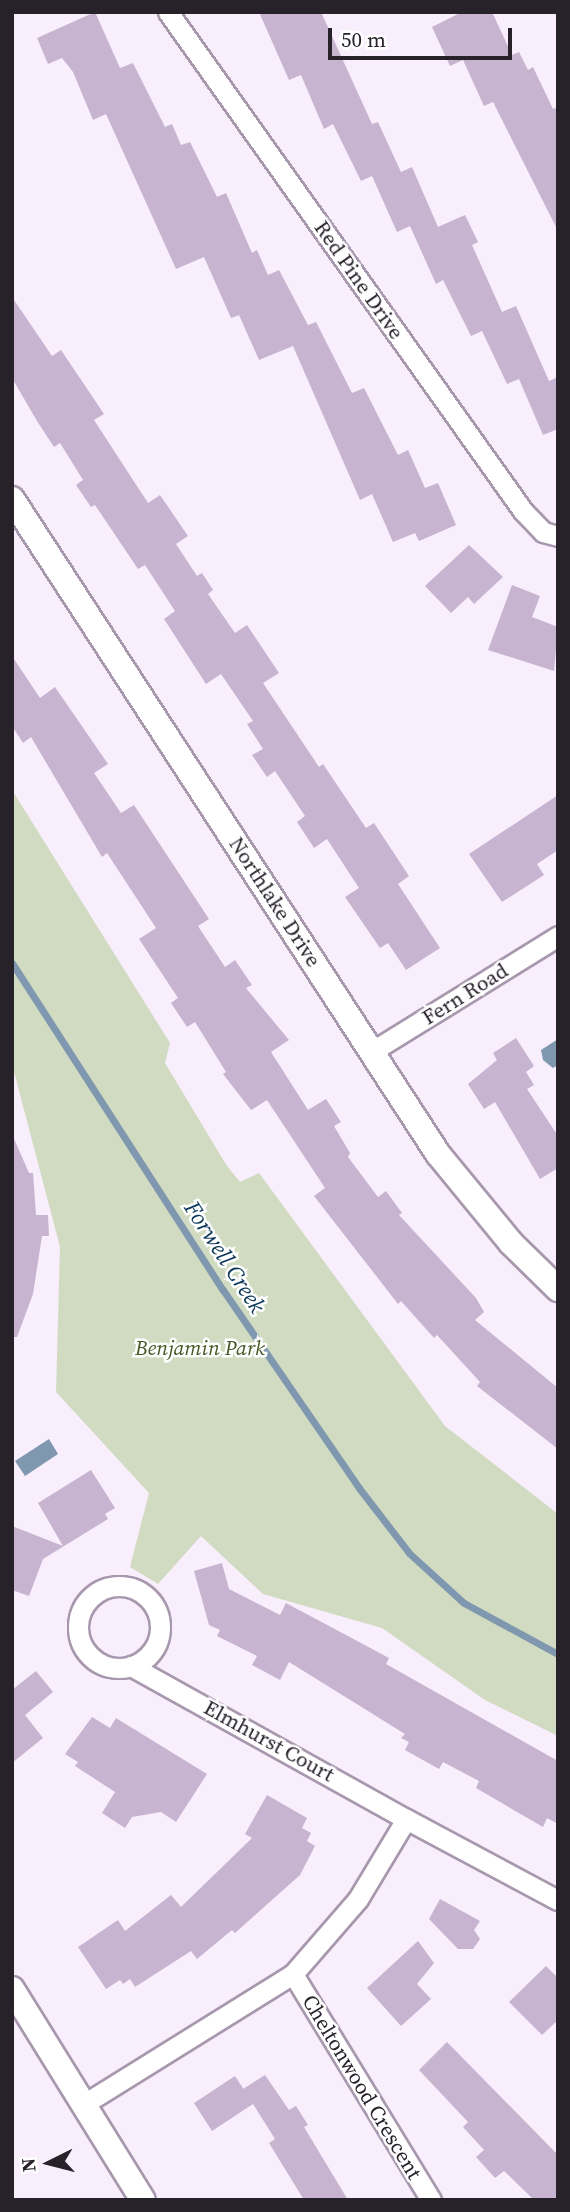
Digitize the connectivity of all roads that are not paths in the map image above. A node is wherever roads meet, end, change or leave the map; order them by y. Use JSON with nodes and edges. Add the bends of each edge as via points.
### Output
{"nodes":[{"id":1,"x":168,"y":12,"type":"edge"},
{"id":2,"x":12,"y":499,"type":"edge"},
{"id":3,"x":558,"y":536,"type":"edge"},
{"id":4,"x":558,"y":936,"type":"edge"},
{"id":5,"x":372,"y":1052,"type":"junction"},
{"id":6,"x":558,"y":1289,"type":"edge"},
{"id":7,"x":131,"y":1667,"type":"junction"},
{"id":8,"x":406,"y":1819,"type":"junction"},
{"id":9,"x":558,"y":1900,"type":"edge"},
{"id":10,"x":293,"y":1974,"type":"junction"},
{"id":11,"x":12,"y":1989,"type":"edge"},
{"id":12,"x":85,"y":2105,"type":"junction"},
{"id":13,"x":143,"y":2200,"type":"edge"},
{"id":14,"x":431,"y":2200,"type":"edge"}],
"edges":[{"from":1,"to":3,"type":"street","name":"Red Pine Drive","via":[[523,511],[542,532]]},
{"from":2,"to":5,"type":"street","name":"Northlake Drive"},
{"from":4,"to":5,"type":"street","name":"Fern Road"},
{"from":5,"to":6,"type":"street","name":"Northlake Drive","via":[[439,1154],[511,1243]]},
{"from":7,"to":7,"type":"street","name":"Elmhurst Court","via":[[97,1662],[86,1652],[78,1633],[89,1598],[108,1587],[132,1588],[145,1595],[158,1612],[158,1640],[144,1660]]},
{"from":7,"to":8,"type":"street","name":"Elmhurst Court"},
{"from":8,"to":9,"type":"street"},
{"from":8,"to":10,"type":"street","name":"Cheltonwood Crescent","via":[[358,1899]]},
{"from":10,"to":12,"type":"street","name":"Cheltonwood Crescent"},
{"from":10,"to":14,"type":"street","name":"Cheltonwood Crescent"},
{"from":11,"to":12,"type":"street"},
{"from":12,"to":13,"type":"street"}]}
